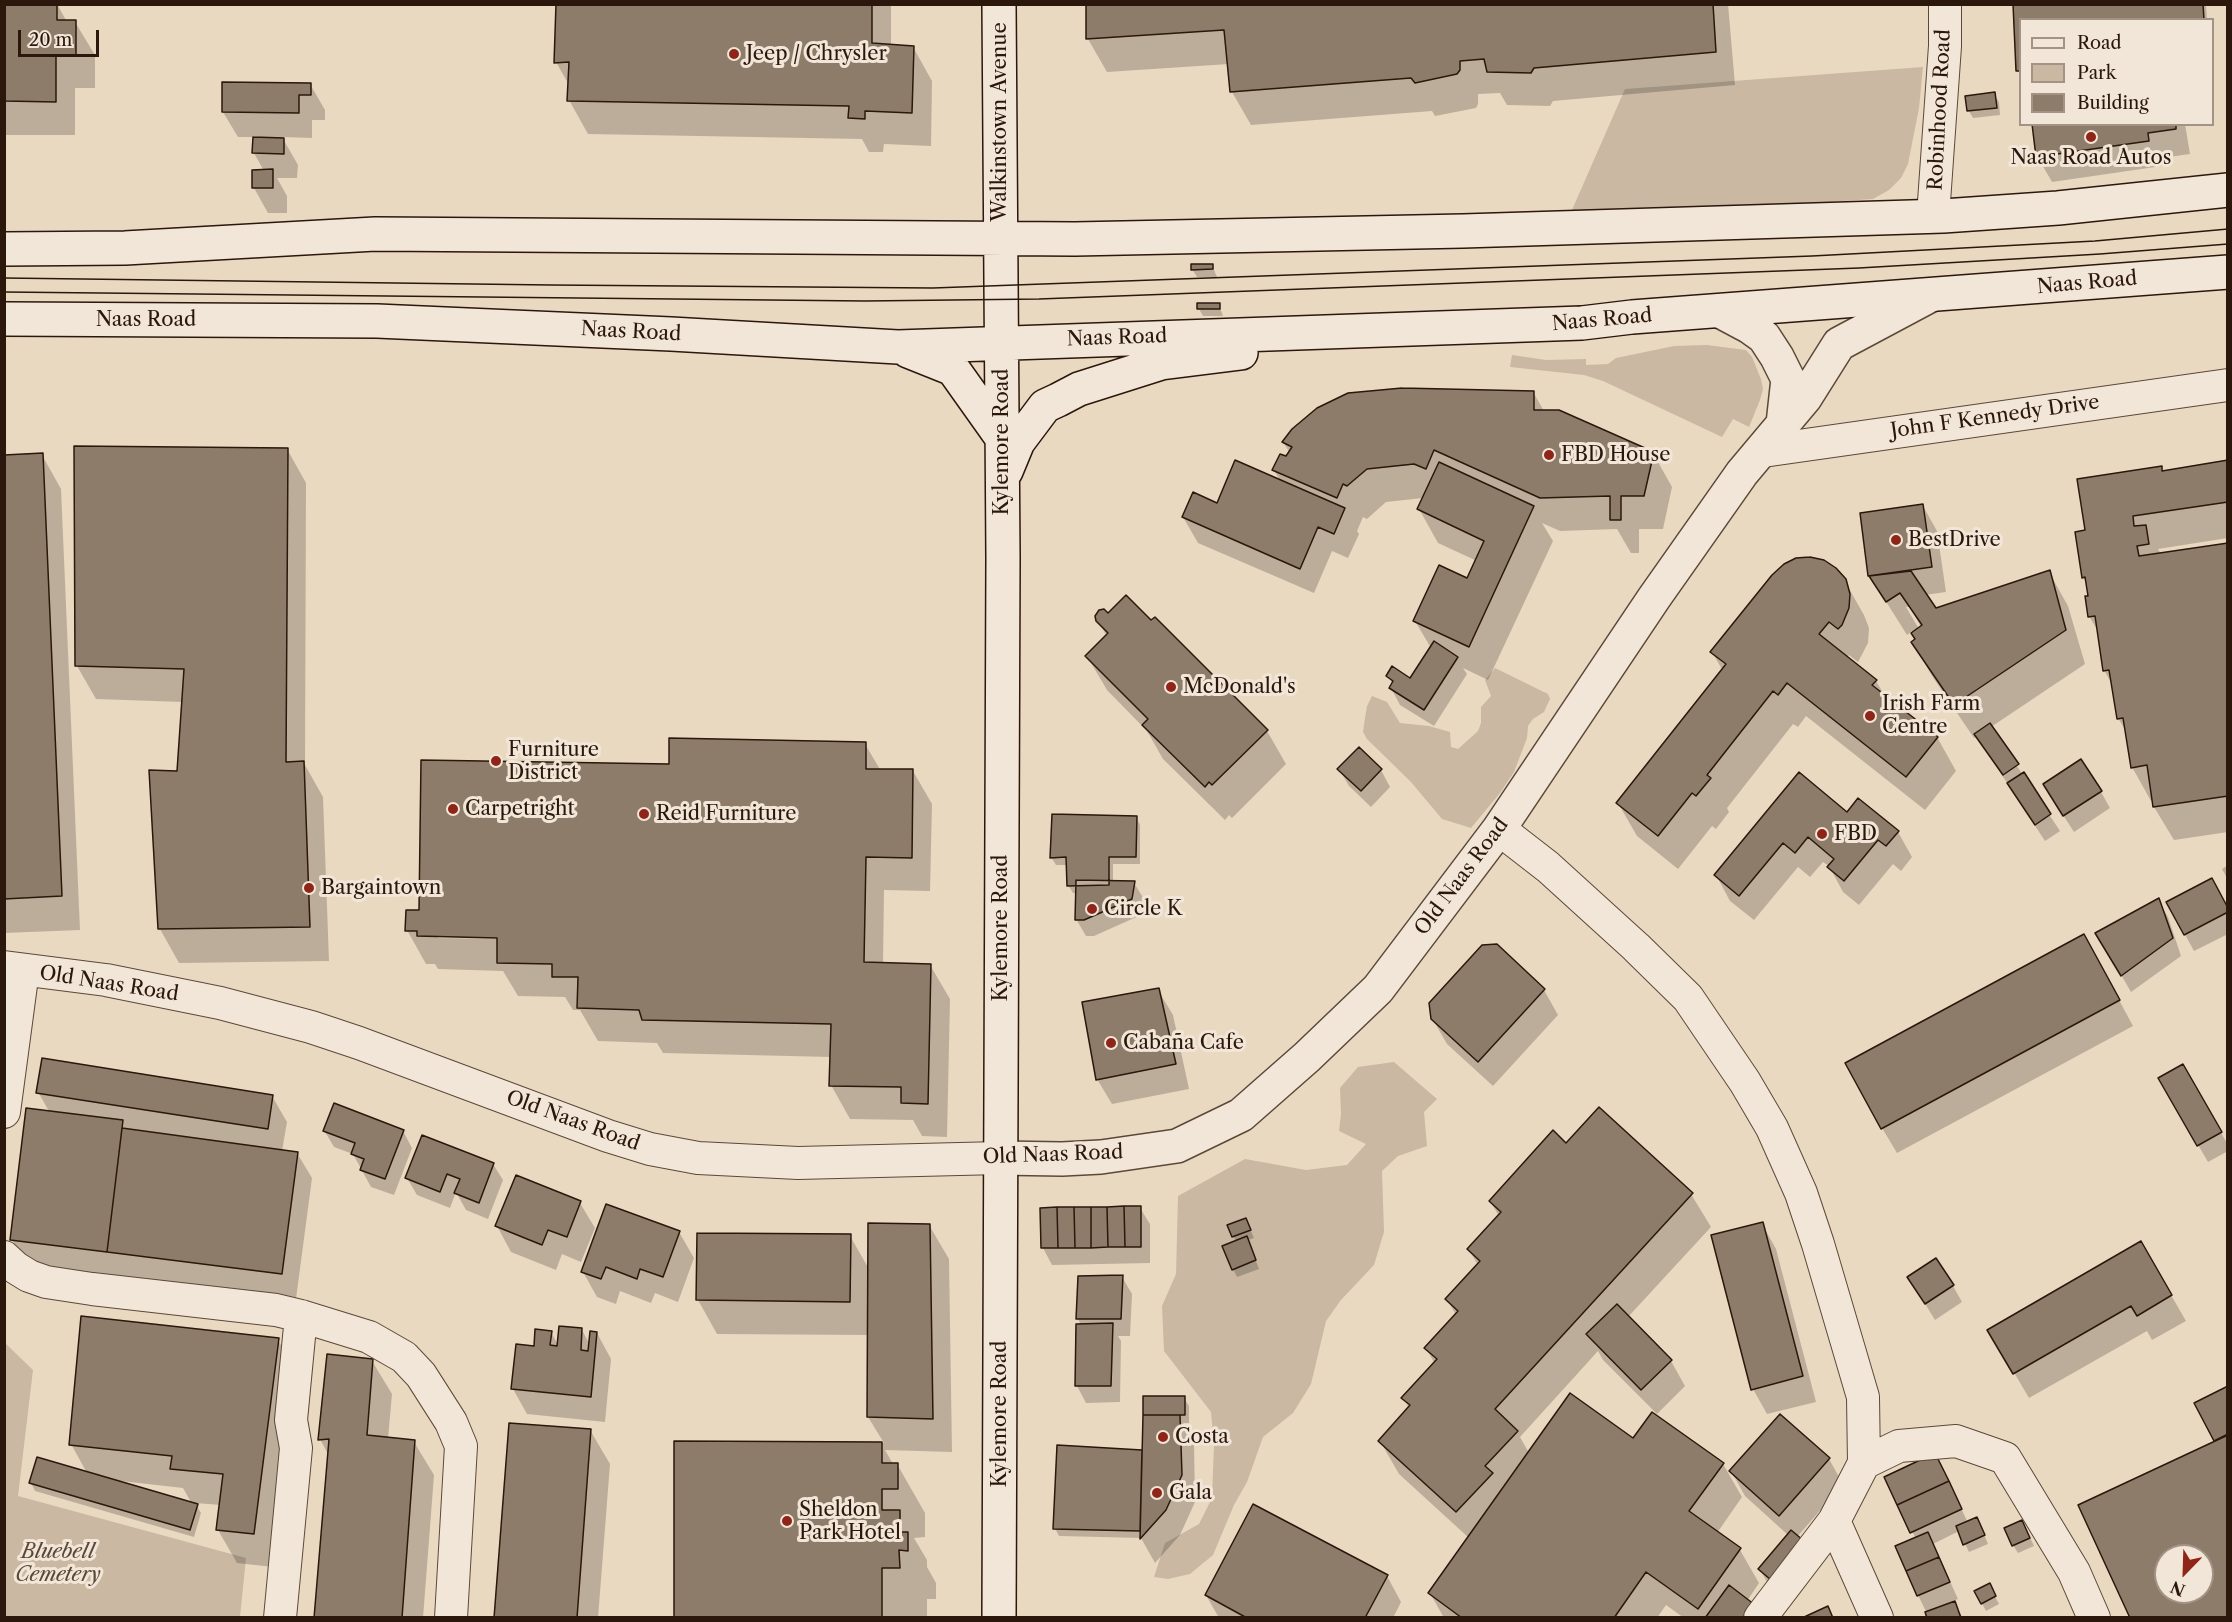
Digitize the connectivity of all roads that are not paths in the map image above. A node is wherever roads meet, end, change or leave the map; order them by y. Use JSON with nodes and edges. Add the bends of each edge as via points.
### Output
{"nodes":[{"id":1,"x":999,"y":4,"type":"edge"},
{"id":2,"x":1945,"y":4,"type":"edge"},
{"id":3,"x":2228,"y":190,"type":"edge"},
{"id":4,"x":1933,"y":216,"type":"junction"},
{"id":5,"x":1000,"y":239,"type":"junction"},
{"id":6,"x":4,"y":249,"type":"edge"},
{"id":7,"x":2228,"y":272,"type":"edge"},
{"id":8,"x":1929,"y":296,"type":"junction"},
{"id":9,"x":1720,"y":311,"type":"junction"},
{"id":10,"x":4,"y":319,"type":"edge"},
{"id":11,"x":1409,"y":329,"type":"junction"},
{"id":12,"x":1001,"y":342,"type":"junction"},
{"id":13,"x":898,"y":347,"type":"junction"},
{"id":14,"x":2228,"y":385,"type":"edge"},
{"id":15,"x":1784,"y":424,"type":"junction"},
{"id":16,"x":1002,"y":438,"type":"junction"},
{"id":17,"x":1763,"y":450,"type":"junction"},
{"id":18,"x":1002,"y":479,"type":"junction"},
{"id":19,"x":1499,"y":829,"type":"junction"},
{"id":20,"x":14,"y":969,"type":"edge"},
{"id":21,"x":4,"y":1112,"type":"edge"},
{"id":22,"x":1000,"y":1158,"type":"junction"},
{"id":23,"x":4,"y":1257,"type":"edge"},
{"id":24,"x":301,"y":1316,"type":"junction"},
{"id":25,"x":1864,"y":1462,"type":"junction"},
{"id":26,"x":1833,"y":1521,"type":"junction"},
{"id":27,"x":280,"y":1617,"type":"edge"},
{"id":28,"x":451,"y":1617,"type":"edge"},
{"id":29,"x":999,"y":1617,"type":"edge"},
{"id":30,"x":1760,"y":1617,"type":"edge"},
{"id":31,"x":1877,"y":1617,"type":"edge"},
{"id":32,"x":2094,"y":1617,"type":"edge"}],
"edges":[{"from":1,"to":5,"type":"main road","name":"Walkinstown Avenue"},
{"from":2,"to":4,"type":"street","name":"Robinhood Road"},
{"from":3,"to":4,"type":"main road","via":[[2058,208]]},
{"from":4,"to":5,"type":"main road","via":[[1439,232]]},
{"from":5,"to":6,"type":"main road","via":[[375,234],[125,248]]},
{"from":5,"to":12,"type":"main road","name":"Kylemore Road"},
{"from":7,"to":8,"type":"main road","name":"Naas Road"},
{"from":8,"to":9,"type":"main road","name":"Naas Road"},
{"from":8,"to":15,"type":"main road","name":"Old Naas Road","via":[[1839,344]]},
{"from":9,"to":11,"type":"main road","name":"Naas Road","via":[[1582,323]]},
{"from":9,"to":15,"type":"main road","via":[[1764,337],[1777,357],[1788,378]]},
{"from":10,"to":13,"type":"main road","name":"Naas Road","via":[[376,321]]},
{"from":11,"to":12,"type":"main road","name":"Naas Road"},
{"from":11,"to":18,"type":"main road","via":[[1340,345],[1161,363],[1079,389],[1045,406],[1017,442]]},
{"from":12,"to":13,"type":"main road","name":"Naas Road"},
{"from":12,"to":16,"type":"main road","name":"Kylemore Road"},
{"from":13,"to":16,"type":"main road","via":[[953,369]]},
{"from":14,"to":17,"type":"street","name":"John F Kennedy Drive"},
{"from":15,"to":17,"type":"main road","name":"Old Naas Road"},
{"from":16,"to":18,"type":"main road","name":"Kylemore Road"},
{"from":17,"to":19,"type":"main road","name":"Old Naas Road","via":[[1654,598]]},
{"from":18,"to":22,"type":"main road","name":"Kylemore Road"},
{"from":19,"to":22,"type":"main road","name":"Old Naas Road","via":[[1378,989],[1241,1115],[1177,1146],[1101,1157]]},
{"from":19,"to":25,"type":"street","via":[[1566,883],[1688,998],[1772,1128],[1801,1193],[1860,1386]]},
{"from":20,"to":21,"type":"street"},
{"from":20,"to":22,"type":"street","name":"Old Naas Road","via":[[106,980],[220,1003],[311,1028],[650,1149],[698,1158],[798,1164]]},
{"from":22,"to":29,"type":"main road","name":"Kylemore Road"},
{"from":23,"to":24,"type":"street","via":[[29,1276],[46,1282]]},
{"from":24,"to":27,"type":"street","via":[[291,1420],[296,1448]]},
{"from":24,"to":28,"type":"street","via":[[369,1337],[404,1357],[452,1422],[461,1446]]},
{"from":25,"to":26,"type":"street"},
{"from":25,"to":32,"type":"street","via":[[1899,1446],[1956,1441],[2005,1458],[2074,1572]]},
{"from":26,"to":30,"type":"street"},
{"from":26,"to":31,"type":"street"}]}
